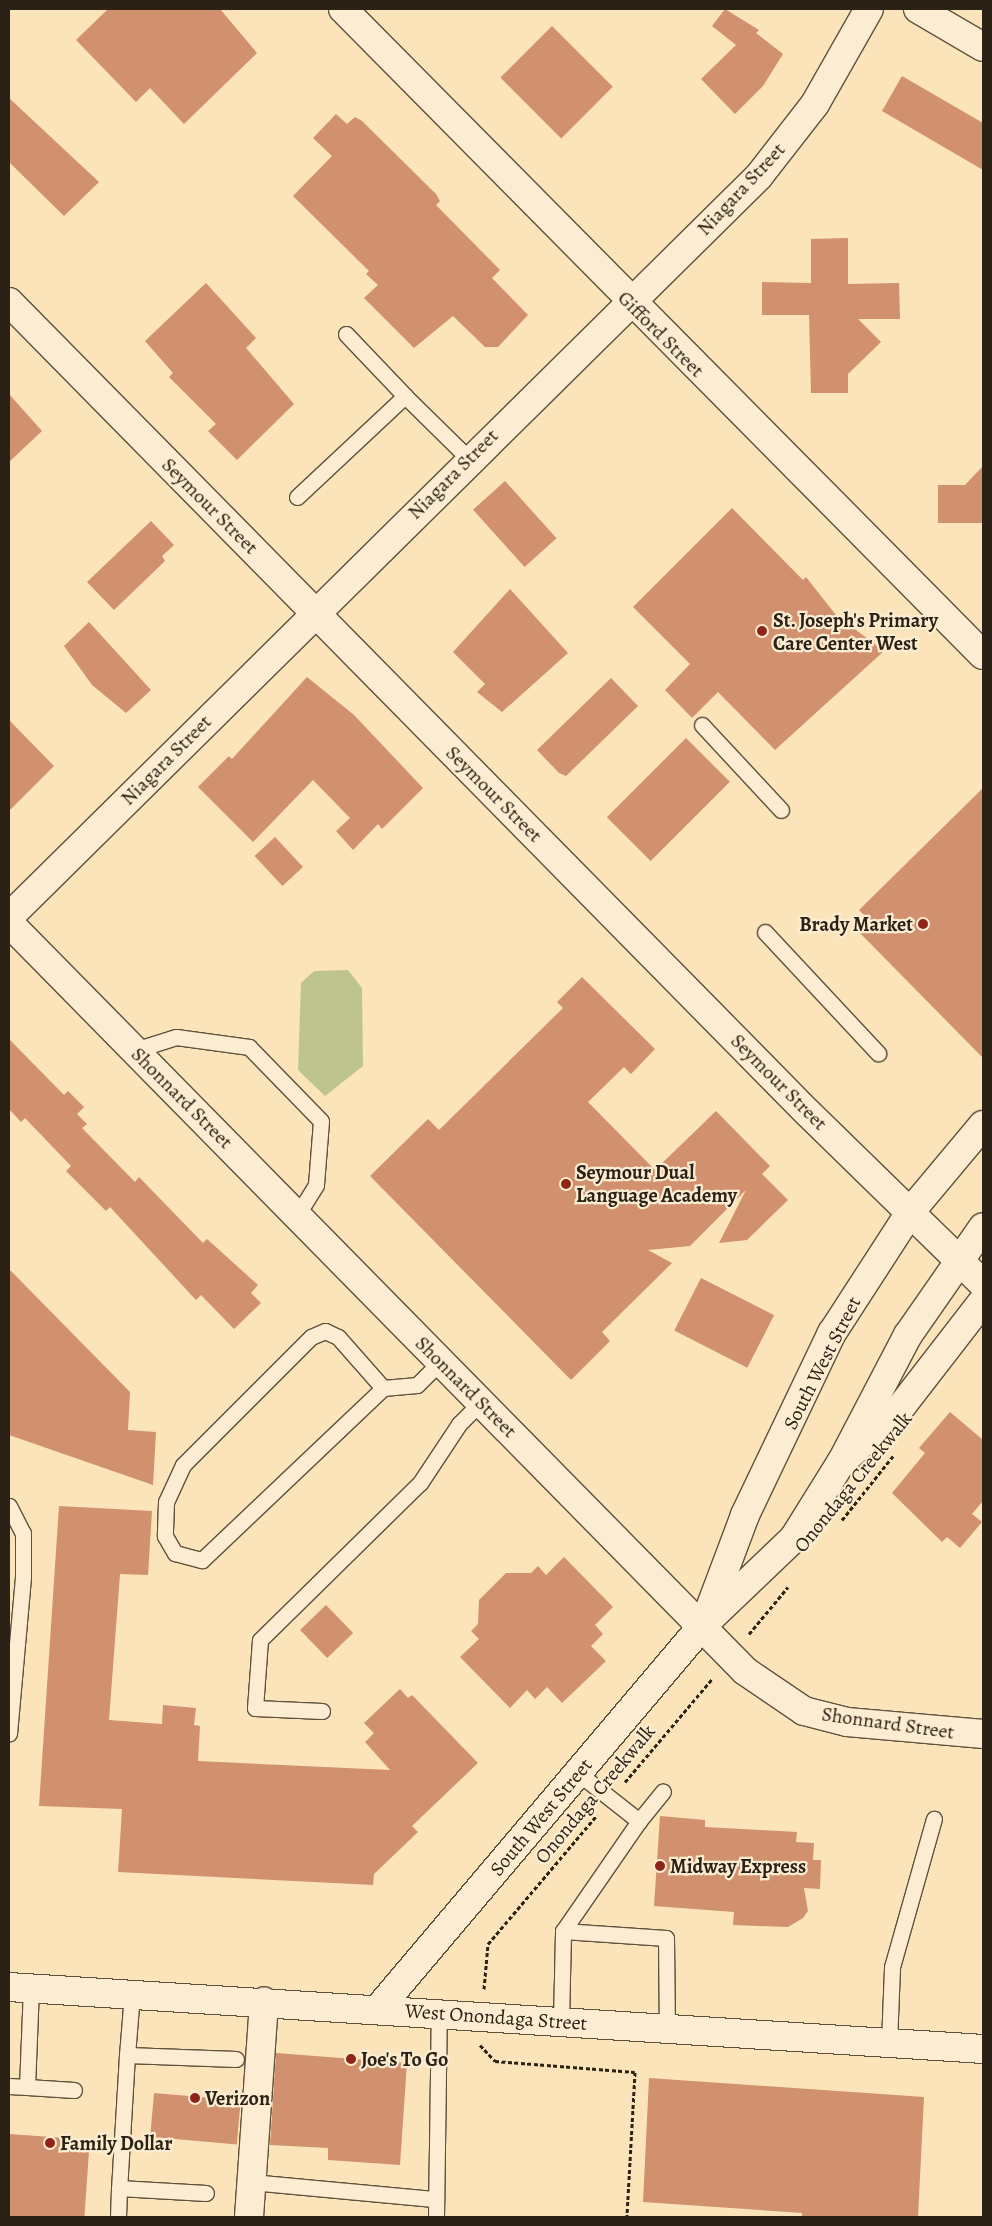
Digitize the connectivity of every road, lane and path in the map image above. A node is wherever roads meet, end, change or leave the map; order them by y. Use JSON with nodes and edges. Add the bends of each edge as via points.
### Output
{"nodes":[{"id":1,"x":342,"y":9,"type":"edge"},
{"id":2,"x":869,"y":9,"type":"edge"},
{"id":3,"x":918,"y":9,"type":"edge"},
{"id":4,"x":983,"y":47,"type":"edge"},
{"id":5,"x":9,"y":302,"type":"edge"},
{"id":6,"x":628,"y":302,"type":"junction"},
{"id":7,"x":346,"y":334,"type":"dead end"},
{"id":8,"x":405,"y":396,"type":"junction"},
{"id":9,"x":469,"y":459,"type":"junction"},
{"id":10,"x":297,"y":497,"type":"dead end"},
{"id":11,"x":314,"y":611,"type":"junction"},
{"id":12,"x":983,"y":655,"type":"edge"},
{"id":13,"x":702,"y":725,"type":"dead end"},
{"id":14,"x":781,"y":810,"type":"dead end"},
{"id":15,"x":9,"y":917,"type":"edge"},
{"id":16,"x":9,"y":922,"type":"edge"},
{"id":17,"x":765,"y":932,"type":"dead end"},
{"id":18,"x":135,"y":1050,"type":"junction"},
{"id":19,"x":878,"y":1053,"type":"dead end"},
{"id":20,"x":983,"y":1126,"type":"edge"},
{"id":21,"x":910,"y":1211,"type":"junction"},
{"id":22,"x":297,"y":1215,"type":"junction"},
{"id":23,"x":983,"y":1227,"type":"edge"},
{"id":24,"x":959,"y":1260,"type":"junction"},
{"id":25,"x":983,"y":1284,"type":"edge"},
{"id":26,"x":983,"y":1300,"type":"edge"},
{"id":27,"x":441,"y":1361,"type":"junction"},
{"id":28,"x":383,"y":1388,"type":"junction"},
{"id":29,"x":481,"y":1402,"type":"junction"},
{"id":30,"x":894,"y":1454,"type":"dead end"},
{"id":31,"x":842,"y":1462,"type":"junction"},
{"id":32,"x":9,"y":1506,"type":"edge"},
{"id":33,"x":838,"y":1524,"type":"dead end"},
{"id":34,"x":794,"y":1579,"type":"dead end"},
{"id":35,"x":704,"y":1625,"type":"junction"},
{"id":36,"x":731,"y":1656,"type":"junction"},
{"id":37,"x":322,"y":1711,"type":"dead end"},
{"id":38,"x":9,"y":1734,"type":"edge"},
{"id":39,"x":983,"y":1734,"type":"edge"},
{"id":40,"x":578,"y":1773,"type":"junction"},
{"id":41,"x":663,"y":1791,"type":"dead end"},
{"id":42,"x":610,"y":1799,"type":"junction"},
{"id":43,"x":934,"y":1819,"type":"dead end"},
{"id":44,"x":640,"y":1821,"type":"junction"},
{"id":45,"x":563,"y":1931,"type":"junction"},
{"id":46,"x":20,"y":1988,"type":"edge"},
{"id":47,"x":132,"y":1994,"type":"junction"},
{"id":48,"x":264,"y":2002,"type":"junction"},
{"id":49,"x":378,"y":2009,"type":"junction"},
{"id":50,"x":438,"y":2013,"type":"junction"},
{"id":51,"x":482,"y":2016,"type":"junction"},
{"id":52,"x":561,"y":2021,"type":"junction"},
{"id":53,"x":667,"y":2028,"type":"junction"},
{"id":54,"x":889,"y":2043,"type":"junction"},
{"id":55,"x":983,"y":2049,"type":"edge"},
{"id":56,"x":127,"y":2055,"type":"junction"},
{"id":57,"x":236,"y":2059,"type":"dead end"},
{"id":58,"x":9,"y":2086,"type":"edge"},
{"id":59,"x":27,"y":2087,"type":"junction"},
{"id":60,"x":74,"y":2090,"type":"dead end"},
{"id":61,"x":251,"y":2182,"type":"junction"},
{"id":62,"x":119,"y":2188,"type":"junction"},
{"id":63,"x":206,"y":2193,"type":"dead end"},
{"id":64,"x":436,"y":2199,"type":"junction"},
{"id":65,"x":118,"y":2217,"type":"edge"},
{"id":66,"x":249,"y":2217,"type":"edge"},
{"id":67,"x":436,"y":2217,"type":"edge"},
{"id":68,"x":627,"y":2217,"type":"edge"}],
"edges":[{"from":1,"to":6,"type":"street","name":"Gifford Street"},
{"from":2,"to":6,"type":"street","name":"Niagara Street","via":[[815,104],[759,176]]},
{"from":3,"to":4,"type":"street"},
{"from":5,"to":11,"type":"street","name":"Seymour Street"},
{"from":6,"to":9,"type":"street","name":"Niagara Street"},
{"from":6,"to":12,"type":"street","name":"Gifford Street"},
{"from":7,"to":8,"type":"lane"},
{"from":8,"to":9,"type":"lane"},
{"from":8,"to":10,"type":"lane"},
{"from":9,"to":11,"type":"street","name":"Niagara Street"},
{"from":11,"to":15,"type":"street","name":"Niagara Street"},
{"from":11,"to":21,"type":"street","name":"Seymour Street","via":[[808,1113]]},
{"from":13,"to":14,"type":"lane"},
{"from":16,"to":18,"type":"street","name":"Shonnard Street"},
{"from":17,"to":19,"type":"lane"},
{"from":18,"to":22,"type":"street","name":"Shonnard Street"},
{"from":18,"to":22,"type":"lane","via":[[176,1037],[249,1047],[320,1121],[316,1185]]},
{"from":20,"to":21,"type":"street","name":"South West Street"},
{"from":21,"to":24,"type":"street","name":"Seymour Street"},
{"from":21,"to":35,"type":"street","name":"South West Street","via":[[832,1333],[745,1515]]},
{"from":22,"to":27,"type":"street","name":"Shonnard Street"},
{"from":23,"to":24,"type":"street","name":"South West Street"},
{"from":24,"to":25,"type":"street","name":"Seymour Street"},
{"from":24,"to":31,"type":"street","name":"South West Street","via":[[908,1335]]},
{"from":26,"to":31,"type":"street","name":"South West Street","via":[[901,1407]]},
{"from":27,"to":28,"type":"lane","via":[[417,1385]]},
{"from":27,"to":29,"type":"street","name":"Shonnard Street"},
{"from":28,"to":28,"type":"lane","via":[[338,1337],[325,1331],[311,1337],[183,1465],[166,1502],[165,1536],[176,1553],[202,1560]]},
{"from":29,"to":35,"type":"street","name":"Shonnard Street"},
{"from":29,"to":37,"type":"lane","via":[[460,1424],[420,1484],[260,1640],[255,1708]]},
{"from":30,"to":33,"type":"path","name":"Onondaga Creekwalk"},
{"from":31,"to":35,"type":"street","name":"South West Street","via":[[794,1538]]},
{"from":32,"to":38,"type":"lane","via":[[23,1542]]},
{"from":34,"to":36,"type":"path","name":"Onondaga Creekwalk"},
{"from":35,"to":36,"type":"street","name":"Shonnard Street"},
{"from":35,"to":40,"type":"street","name":"South West Street"},
{"from":36,"to":39,"type":"street","name":"Shonnard Street","via":[[772,1693],[804,1711],[847,1722]]},
{"from":36,"to":42,"type":"path","name":"Onondaga Creekwalk"},
{"from":40,"to":42,"type":"lane"},
{"from":40,"to":49,"type":"street","name":"South West Street"},
{"from":41,"to":44,"type":"lane"},
{"from":42,"to":44,"type":"lane"},
{"from":42,"to":51,"type":"path","name":"Onondaga Creekwalk","via":[[488,1944]]},
{"from":43,"to":54,"type":"lane","via":[[892,1967]]},
{"from":44,"to":45,"type":"lane"},
{"from":45,"to":52,"type":"lane"},
{"from":45,"to":53,"type":"lane","via":[[666,1938]]},
{"from":46,"to":47,"type":"street","name":"West Onondaga Street"},
{"from":46,"to":59,"type":"lane"},
{"from":47,"to":48,"type":"street","name":"West Onondaga Street"},
{"from":47,"to":56,"type":"lane"},
{"from":48,"to":49,"type":"street","name":"West Onondaga Street"},
{"from":48,"to":61,"type":"street"},
{"from":49,"to":50,"type":"street","name":"West Onondaga Street"},
{"from":50,"to":51,"type":"street","name":"West Onondaga Street"},
{"from":50,"to":64,"type":"lane"},
{"from":51,"to":52,"type":"street","name":"West Onondaga Street"},
{"from":51,"to":68,"type":"path","name":"Onondaga Creekwalk","via":[[480,2048],[495,2061],[635,2072]]},
{"from":52,"to":53,"type":"street","name":"West Onondaga Street"},
{"from":53,"to":54,"type":"street","name":"West Onondaga Street"},
{"from":54,"to":55,"type":"street","name":"West Onondaga Street"},
{"from":56,"to":57,"type":"lane"},
{"from":56,"to":62,"type":"lane"},
{"from":58,"to":59,"type":"lane"},
{"from":59,"to":60,"type":"lane"},
{"from":61,"to":64,"type":"lane"},
{"from":61,"to":66,"type":"street"},
{"from":62,"to":63,"type":"lane"},
{"from":62,"to":65,"type":"lane"},
{"from":64,"to":67,"type":"lane"}]}
